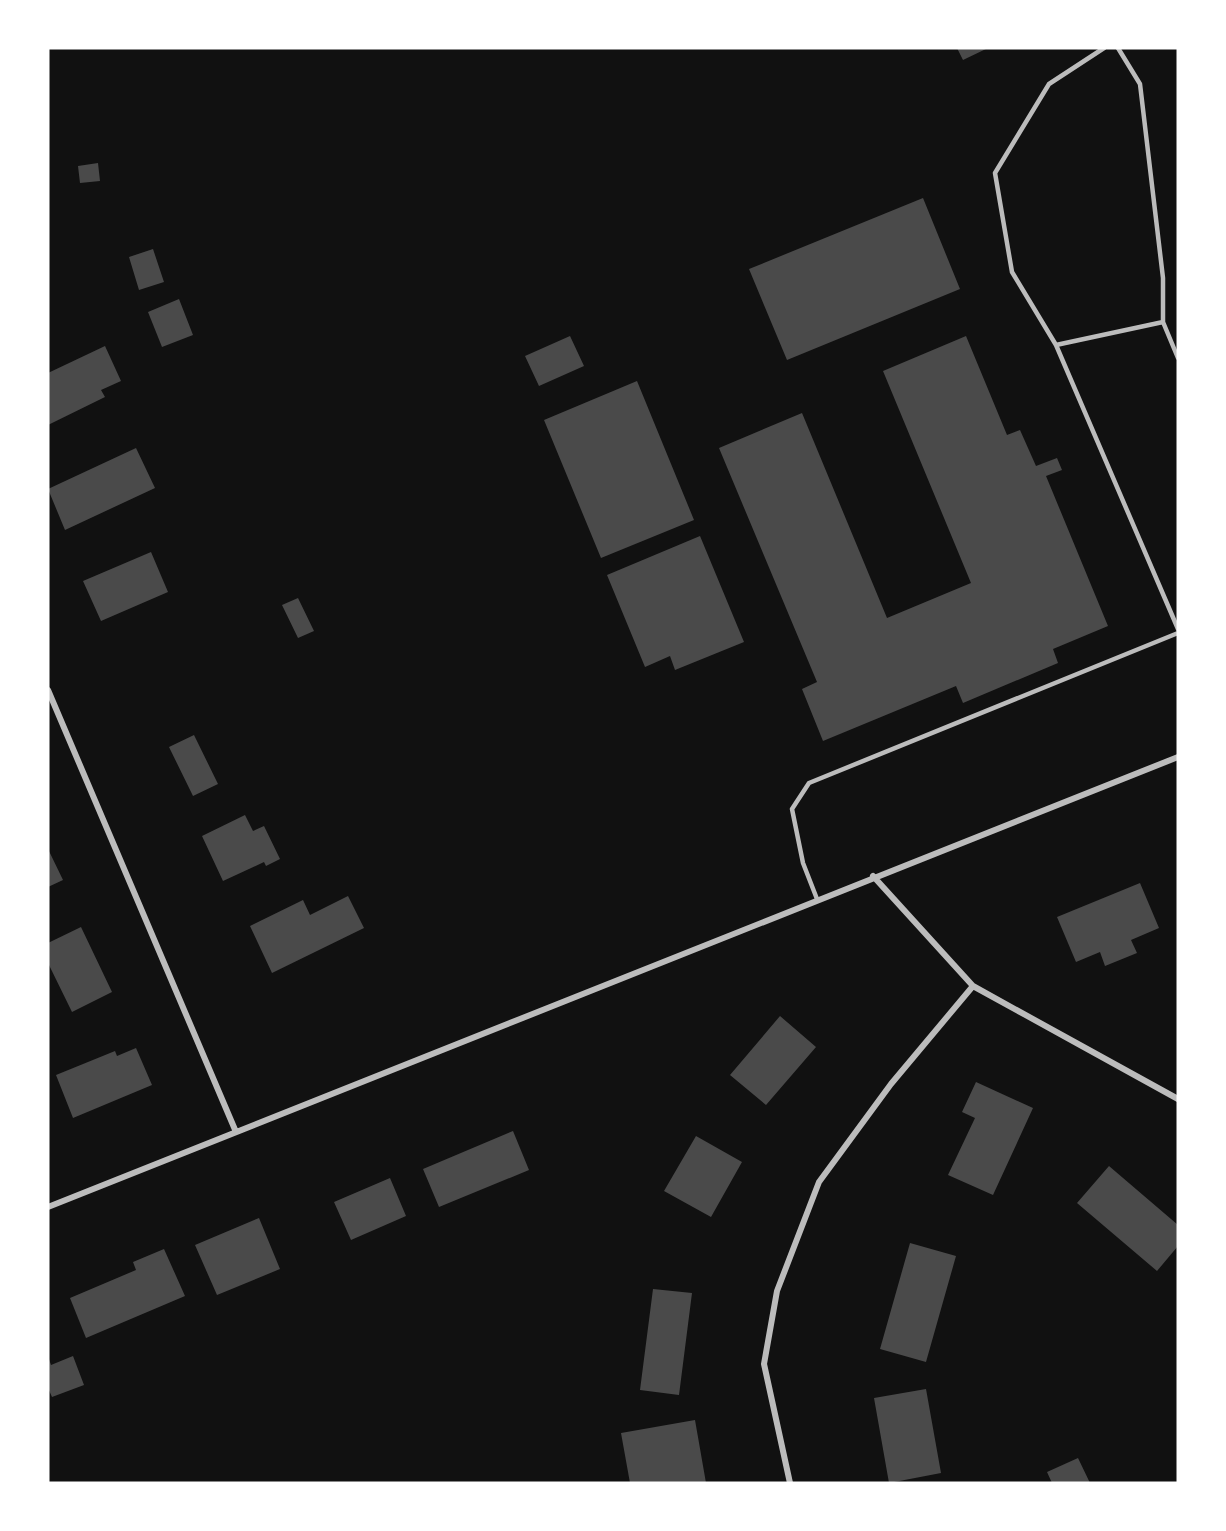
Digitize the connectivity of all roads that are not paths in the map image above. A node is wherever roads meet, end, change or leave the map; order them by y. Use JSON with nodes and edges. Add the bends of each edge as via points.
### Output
{"nodes":[{"id":1,"x":1104,"y":48,"type":"edge"},
{"id":2,"x":1118,"y":48,"type":"edge"},
{"id":3,"x":1163,"y":322,"type":"junction"},
{"id":4,"x":1056,"y":345,"type":"junction"},
{"id":5,"x":1178,"y":358,"type":"edge"},
{"id":6,"x":1178,"y":631,"type":"edge"},
{"id":7,"x":48,"y":690,"type":"edge"},
{"id":8,"x":1178,"y":757,"type":"edge"},
{"id":9,"x":873,"y":876,"type":"junction"},
{"id":10,"x":818,"y":899,"type":"junction"},
{"id":11,"x":973,"y":986,"type":"junction"},
{"id":12,"x":1178,"y":1099,"type":"edge"},
{"id":13,"x":236,"y":1132,"type":"junction"},
{"id":14,"x":48,"y":1207,"type":"edge"},
{"id":15,"x":790,"y":1483,"type":"edge"}],
"edges":[{"from":1,"to":4,"type":"lane","via":[[1049,84],[994,173],[1012,272]]},
{"from":2,"to":3,"type":"lane","via":[[1140,84],[1163,278]]},
{"from":3,"to":4,"type":"lane"},
{"from":3,"to":5,"type":"lane"},
{"from":4,"to":6,"type":"lane"},
{"from":6,"to":10,"type":"lane","via":[[809,783],[792,810],[803,863]]},
{"from":7,"to":13,"type":"street"},
{"from":8,"to":9,"type":"street"},
{"from":9,"to":10,"type":"street"},
{"from":9,"to":11,"type":"street"},
{"from":10,"to":13,"type":"street"},
{"from":11,"to":12,"type":"street"},
{"from":11,"to":15,"type":"street","via":[[891,1084],[819,1182],[777,1291],[764,1364]]},
{"from":13,"to":14,"type":"street"}]}
